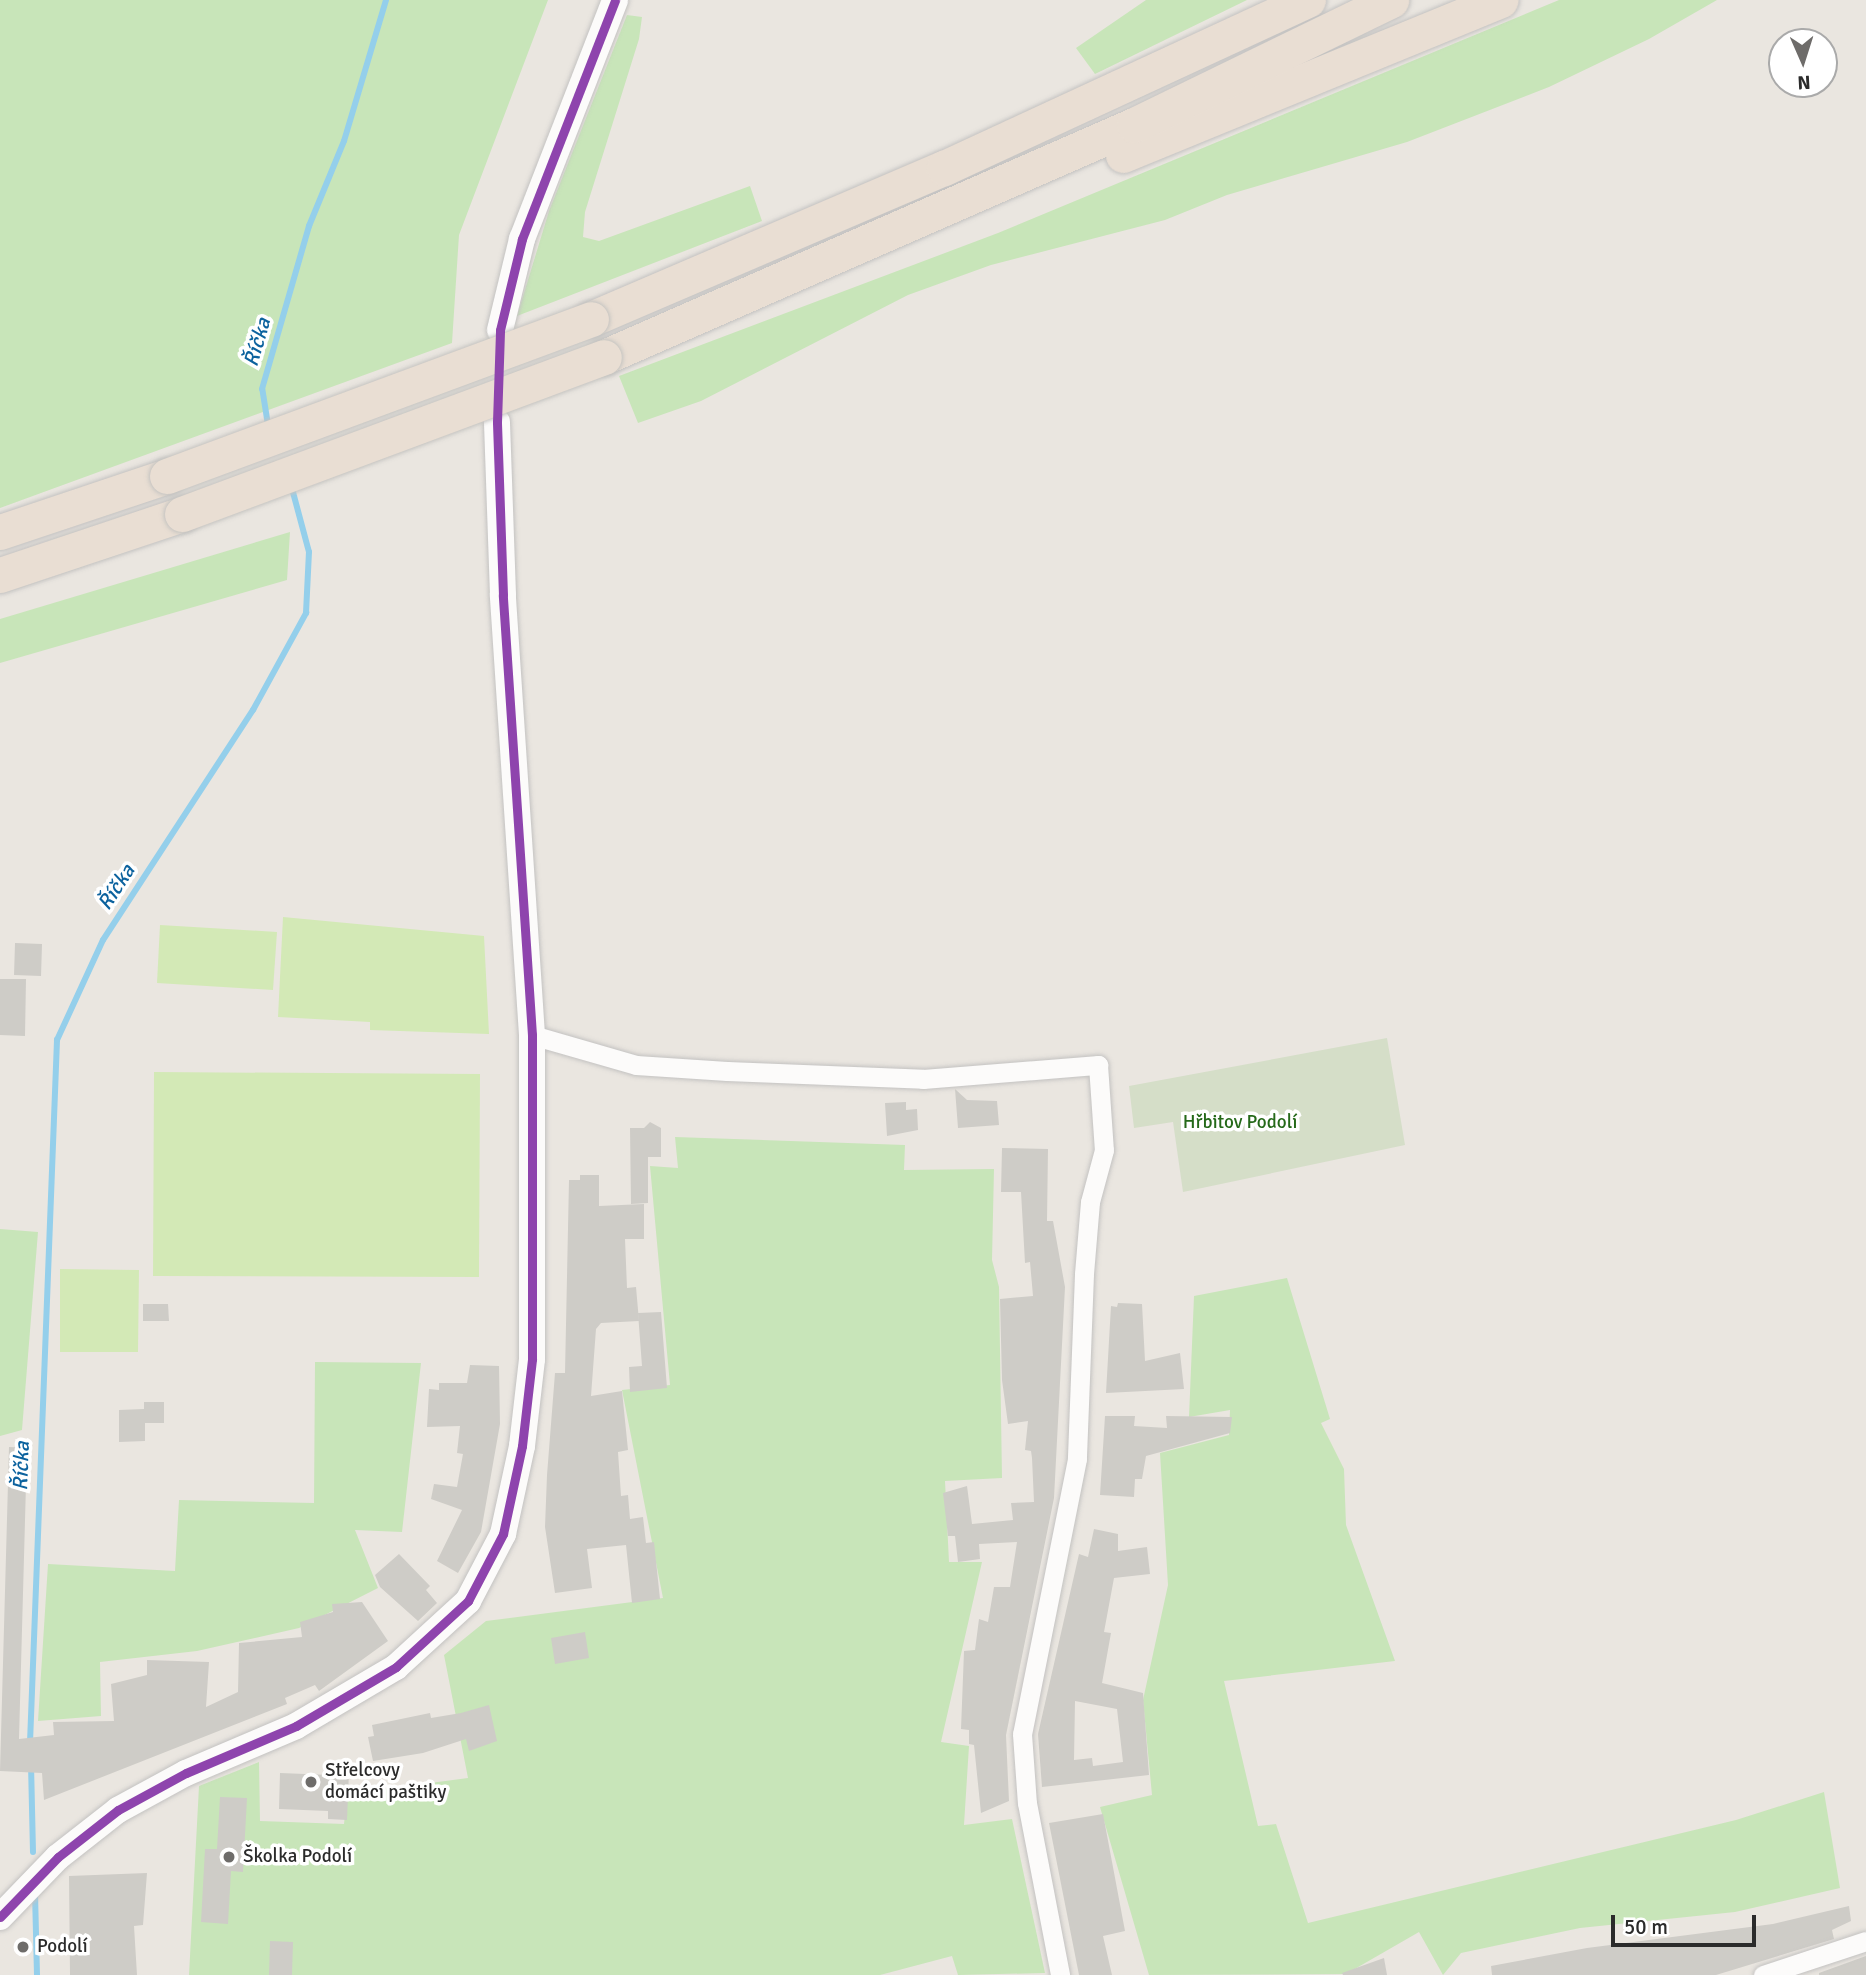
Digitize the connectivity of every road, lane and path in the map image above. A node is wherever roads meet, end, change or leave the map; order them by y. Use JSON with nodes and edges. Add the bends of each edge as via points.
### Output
{"nodes":[{"id":1,"x":615,"y":0,"type":"edge"},
{"id":2,"x":1276,"y":0,"type":"edge"},
{"id":3,"x":1308,"y":0,"type":"edge"},
{"id":4,"x":1391,"y":0,"type":"edge"},
{"id":5,"x":1500,"y":0,"type":"edge"},
{"id":6,"x":1182,"y":61,"type":"junction"},
{"id":7,"x":734,"y":303,"type":"junction"},
{"id":8,"x":500,"y":330,"type":"dead end"},
{"id":9,"x":498,"y":422,"type":"dead end"},
{"id":10,"x":0,"y":532,"type":"edge"},
{"id":11,"x":0,"y":575,"type":"edge"},
{"id":12,"x":532,"y":1035,"type":"junction"},
{"id":13,"x":0,"y":1917,"type":"edge"},
{"id":14,"x":1866,"y":1941,"type":"edge"},
{"id":15,"x":1060,"y":1975,"type":"edge"},
{"id":16,"x":1763,"y":1975,"type":"edge"}],
"edges":[{"from":1,"to":8,"type":"street","via":[[522,239]]},
{"from":2,"to":6,"type":"highway"},
{"from":3,"to":6,"type":"highway"},
{"from":4,"to":7,"type":"highway","via":[[1134,125]]},
{"from":5,"to":7,"type":"highway","via":[[904,244]]},
{"from":6,"to":10,"type":"highway","bridge":true,"via":[[592,319],[167,476]]},
{"from":7,"to":11,"type":"highway","bridge":true,"via":[[604,357],[182,514]]},
{"from":9,"to":12,"type":"street","via":[[503,595]]},
{"from":12,"to":13,"type":"street","via":[[532,1359],[522,1446],[503,1534],[468,1601],[396,1667],[348,1698],[118,1810],[49,1867]]},
{"from":12,"to":15,"type":"street","via":[[636,1065],[727,1071],[923,1079],[1098,1065],[1104,1150],[1090,1202],[1077,1459],[1022,1734],[1027,1803]]},
{"from":14,"to":16,"type":"street"}]}
